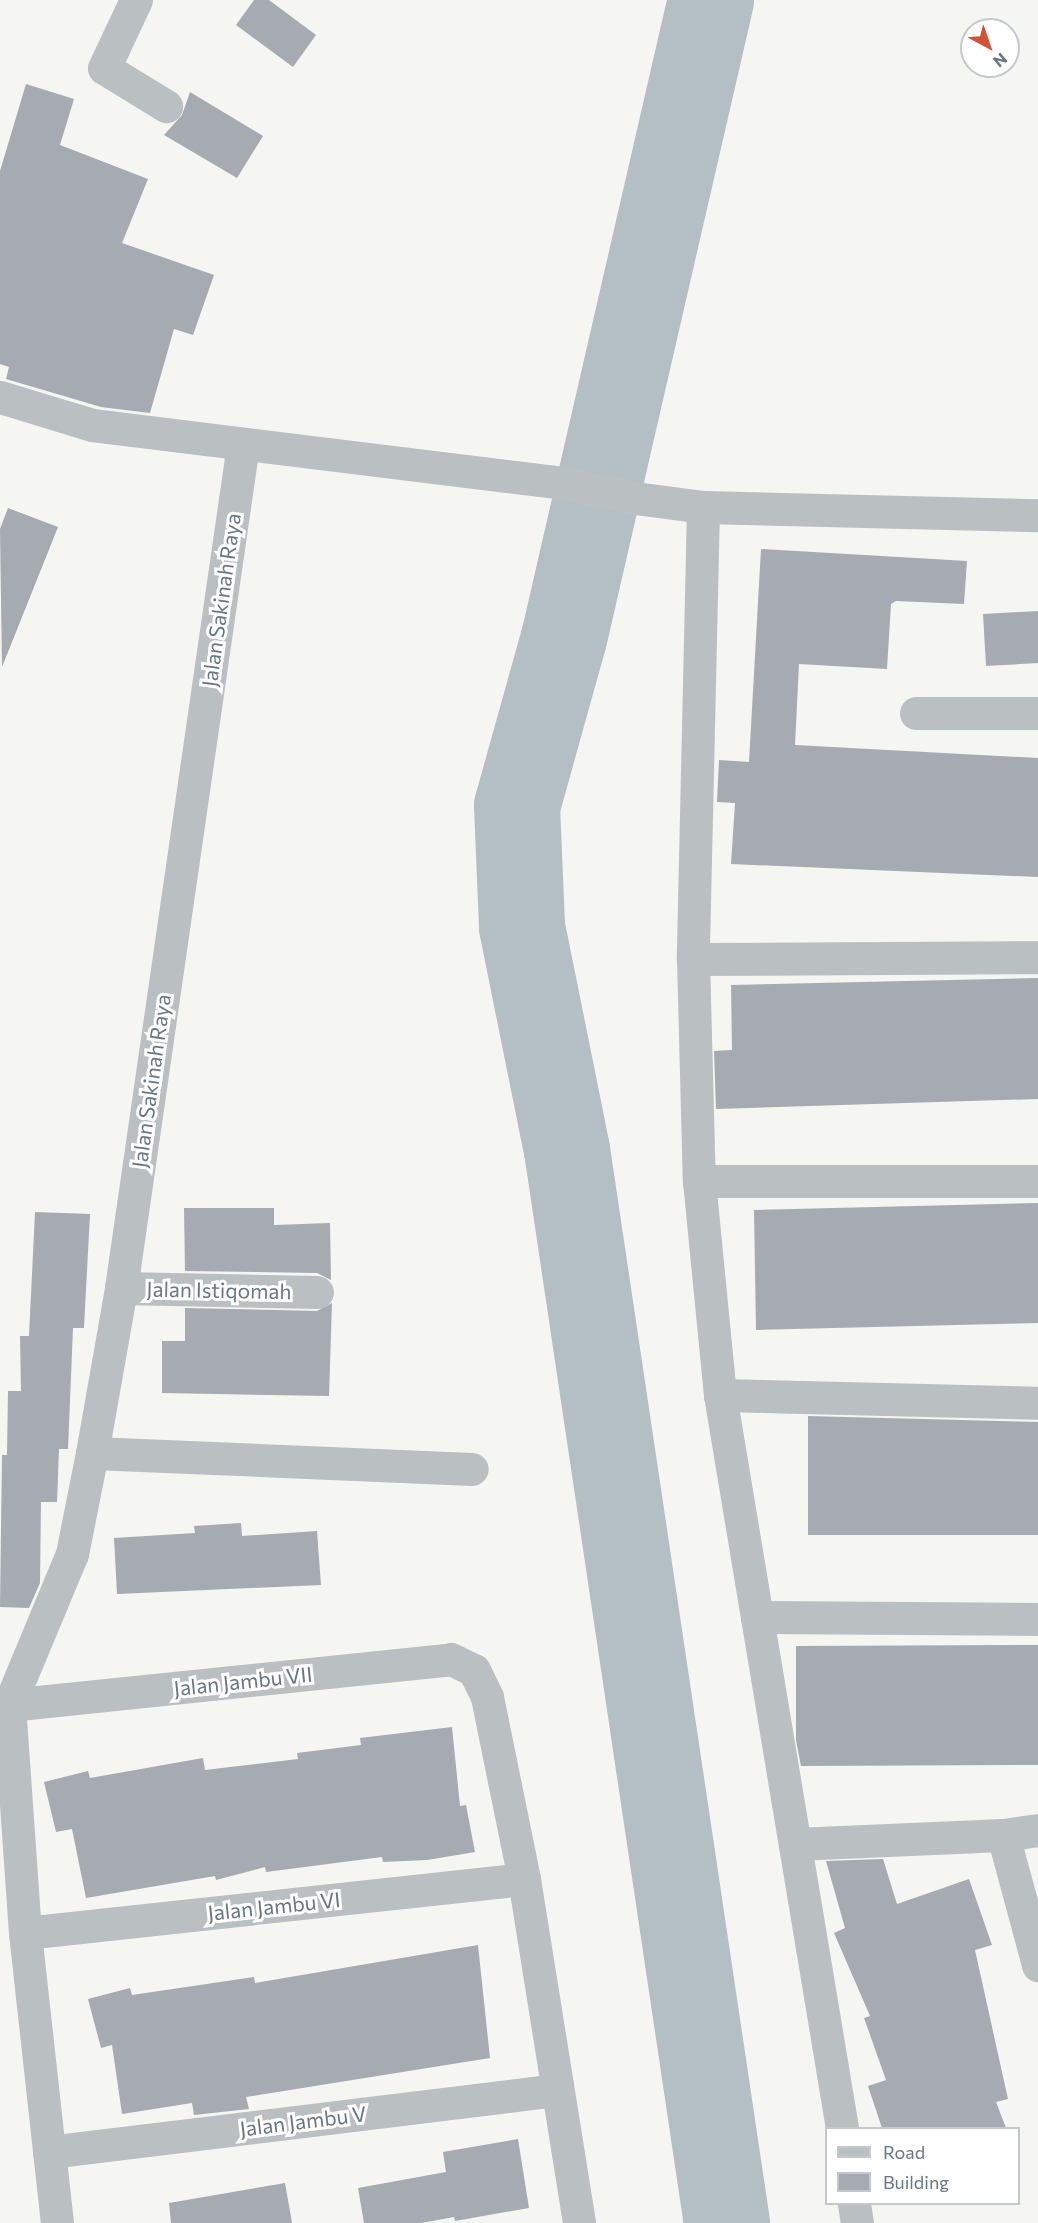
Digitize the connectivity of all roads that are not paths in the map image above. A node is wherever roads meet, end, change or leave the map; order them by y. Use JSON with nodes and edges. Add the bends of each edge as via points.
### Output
{"nodes":[{"id":1,"x":136,"y":0,"type":"edge"},
{"id":2,"x":166,"y":106,"type":"dead end"},
{"id":3,"x":0,"y":398,"type":"edge"},
{"id":4,"x":243,"y":444,"type":"junction"},
{"id":5,"x":703,"y":507,"type":"junction"},
{"id":6,"x":1038,"y":515,"type":"edge"},
{"id":7,"x":916,"y":713,"type":"dead end"},
{"id":8,"x":1038,"y":713,"type":"edge"},
{"id":9,"x":1038,"y":957,"type":"edge"},
{"id":10,"x":693,"y":958,"type":"junction"},
{"id":11,"x":699,"y":1181,"type":"junction"},
{"id":12,"x":1038,"y":1181,"type":"edge"},
{"id":13,"x":121,"y":1288,"type":"junction"},
{"id":14,"x":317,"y":1292,"type":"dead end"},
{"id":15,"x":720,"y":1395,"type":"junction"},
{"id":16,"x":1038,"y":1403,"type":"edge"},
{"id":17,"x":92,"y":1453,"type":"junction"},
{"id":18,"x":472,"y":1469,"type":"dead end"},
{"id":19,"x":757,"y":1617,"type":"junction"},
{"id":20,"x":1038,"y":1619,"type":"edge"},
{"id":21,"x":9,"y":1705,"type":"junction"},
{"id":22,"x":1038,"y":1830,"type":"edge"},
{"id":23,"x":1003,"y":1835,"type":"junction"},
{"id":24,"x":795,"y":1844,"type":"junction"},
{"id":25,"x":524,"y":1879,"type":"junction"},
{"id":26,"x":25,"y":1933,"type":"junction"},
{"id":27,"x":1037,"y":1955,"type":"edge"},
{"id":28,"x":557,"y":2090,"type":"junction"},
{"id":29,"x":842,"y":2127,"type":"edge"},
{"id":30,"x":49,"y":2152,"type":"junction"},
{"id":31,"x":854,"y":2205,"type":"edge"},
{"id":32,"x":57,"y":2223,"type":"edge"},
{"id":33,"x":579,"y":2223,"type":"edge"},
{"id":34,"x":857,"y":2223,"type":"edge"}],
"edges":[{"from":1,"to":2,"type":"street","via":[[104,68]]},
{"from":3,"to":4,"type":"street","via":[[92,425]]},
{"from":4,"to":5,"type":"street","via":[[563,483]]},
{"from":4,"to":13,"type":"street","name":"Jalan Sakinah Raya"},
{"from":5,"to":6,"type":"street"},
{"from":5,"to":10,"type":"street"},
{"from":7,"to":8,"type":"street"},
{"from":9,"to":10,"type":"street"},
{"from":10,"to":11,"type":"street"},
{"from":11,"to":12,"type":"street"},
{"from":11,"to":15,"type":"street"},
{"from":13,"to":14,"type":"street","name":"Jalan Istiqomah"},
{"from":13,"to":17,"type":"street","name":"Jalan Sakinah Raya"},
{"from":15,"to":16,"type":"street"},
{"from":15,"to":19,"type":"street"},
{"from":17,"to":18,"type":"street"},
{"from":17,"to":21,"type":"street","name":"Jalan Sakinah Raya","via":[[72,1554]]},
{"from":19,"to":20,"type":"street"},
{"from":19,"to":24,"type":"street"},
{"from":21,"to":25,"type":"street","name":"Jalan Jambu VII","via":[[451,1659],[474,1670],[487,1697]]},
{"from":21,"to":26,"type":"street"},
{"from":22,"to":23,"type":"street"},
{"from":23,"to":24,"type":"street"},
{"from":23,"to":27,"type":"street"},
{"from":24,"to":29,"type":"street"},
{"from":25,"to":26,"type":"street","name":"Jalan Jambu VI"},
{"from":25,"to":28,"type":"street"},
{"from":26,"to":30,"type":"street"},
{"from":28,"to":30,"type":"street","name":"Jalan Jambu V"},
{"from":28,"to":33,"type":"street"},
{"from":30,"to":32,"type":"street"},
{"from":31,"to":34,"type":"street"}]}
